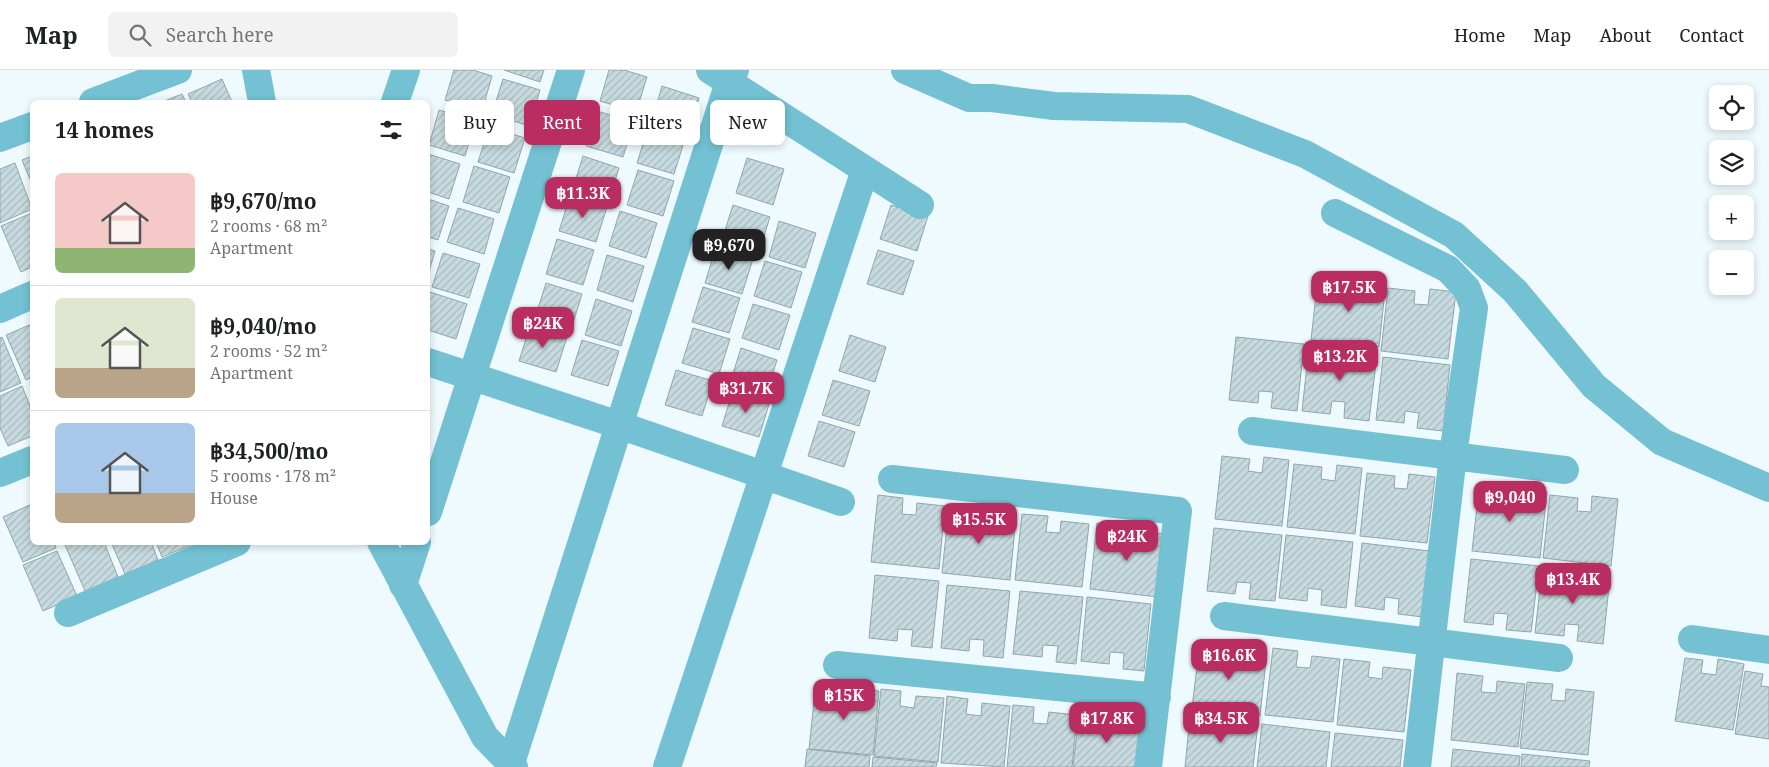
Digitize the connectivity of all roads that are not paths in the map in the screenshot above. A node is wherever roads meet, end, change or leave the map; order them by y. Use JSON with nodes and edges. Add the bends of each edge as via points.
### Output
{"nodes":[{"id":1,"x":178,"y":70,"type":"edge"},
{"id":2,"x":256,"y":70,"type":"edge"},
{"id":3,"x":406,"y":70,"type":"edge"},
{"id":4,"x":571,"y":70,"type":"edge"},
{"id":5,"x":906,"y":70,"type":"edge"},
{"id":6,"x":725,"y":74,"type":"edge"},
{"id":7,"x":950,"y":79,"type":"edge"},
{"id":8,"x":98,"y":100,"type":"edge"},
{"id":9,"x":262,"y":100,"type":"edge"},
{"id":10,"x":396,"y":100,"type":"edge"},
{"id":11,"x":30,"y":127,"type":"edge"},
{"id":12,"x":0,"y":138,"type":"edge"},
{"id":13,"x":865,"y":170,"type":"junction"},
{"id":14,"x":920,"y":205,"type":"dead end"},
{"id":15,"x":1335,"y":213,"type":"dead end"},
{"id":16,"x":30,"y":297,"type":"edge"},
{"id":17,"x":0,"y":309,"type":"edge"},
{"id":18,"x":430,"y":363,"type":"edge"},
{"id":19,"x":473,"y":377,"type":"junction"},
{"id":20,"x":619,"y":425,"type":"junction"},
{"id":21,"x":1252,"y":431,"type":"dead end"},
{"id":22,"x":1453,"y":455,"type":"junction"},
{"id":23,"x":30,"y":461,"type":"edge"},
{"id":24,"x":1564,"y":470,"type":"dead end"},
{"id":25,"x":0,"y":473,"type":"edge"},
{"id":26,"x":764,"y":477,"type":"junction"},
{"id":27,"x":892,"y":479,"type":"dead end"},
{"id":28,"x":1769,"y":488,"type":"edge"},
{"id":29,"x":841,"y":502,"type":"dead end"},
{"id":30,"x":430,"y":506,"type":"edge"},
{"id":31,"x":231,"y":545,"type":"edge"},
{"id":32,"x":382,"y":545,"type":"edge"},
{"id":33,"x":417,"y":545,"type":"edge"},
{"id":34,"x":403,"y":585,"type":"junction"},
{"id":35,"x":68,"y":613,"type":"dead end"},
{"id":36,"x":1224,"y":616,"type":"dead end"},
{"id":37,"x":1692,"y":639,"type":"dead end"},
{"id":38,"x":1432,"y":644,"type":"junction"},
{"id":39,"x":1769,"y":650,"type":"edge"},
{"id":40,"x":1559,"y":658,"type":"dead end"},
{"id":41,"x":837,"y":665,"type":"dead end"},
{"id":42,"x":1157,"y":697,"type":"junction"},
{"id":43,"x":512,"y":765,"type":"edge"},
{"id":44,"x":667,"y":767,"type":"edge"},
{"id":45,"x":1148,"y":767,"type":"edge"},
{"id":46,"x":1417,"y":767,"type":"edge"}],
"edges":[{"from":1,"to":8,"type":"street"},
{"from":2,"to":9,"type":"street"},
{"from":3,"to":10,"type":"street"},
{"from":4,"to":19,"type":"street"},
{"from":5,"to":7,"type":"street"},
{"from":6,"to":13,"type":"street"},
{"from":6,"to":20,"type":"street"},
{"from":7,"to":28,"type":"street","via":[[969,98],[1054,106],[1188,109],[1305,154],[1454,235],[1516,291],[1594,386],[1662,442]]},
{"from":11,"to":12,"type":"street"},
{"from":13,"to":14,"type":"street"},
{"from":13,"to":26,"type":"street"},
{"from":15,"to":22,"type":"street","via":[[1448,269],[1467,289],[1474,308]]},
{"from":16,"to":17,"type":"street"},
{"from":18,"to":19,"type":"street"},
{"from":19,"to":20,"type":"street"},
{"from":19,"to":30,"type":"street"},
{"from":20,"to":26,"type":"street"},
{"from":20,"to":43,"type":"street"},
{"from":21,"to":22,"type":"street"},
{"from":22,"to":24,"type":"street"},
{"from":22,"to":38,"type":"street"},
{"from":23,"to":25,"type":"street"},
{"from":26,"to":29,"type":"street"},
{"from":26,"to":44,"type":"street"},
{"from":27,"to":42,"type":"street","via":[[1178,511]]},
{"from":31,"to":35,"type":"street"},
{"from":32,"to":34,"type":"street"},
{"from":33,"to":34,"type":"street"},
{"from":34,"to":43,"type":"street","via":[[485,737]]},
{"from":36,"to":38,"type":"street"},
{"from":37,"to":39,"type":"street"},
{"from":38,"to":40,"type":"street"},
{"from":38,"to":46,"type":"street"},
{"from":41,"to":42,"type":"street"},
{"from":42,"to":45,"type":"street"}]}
